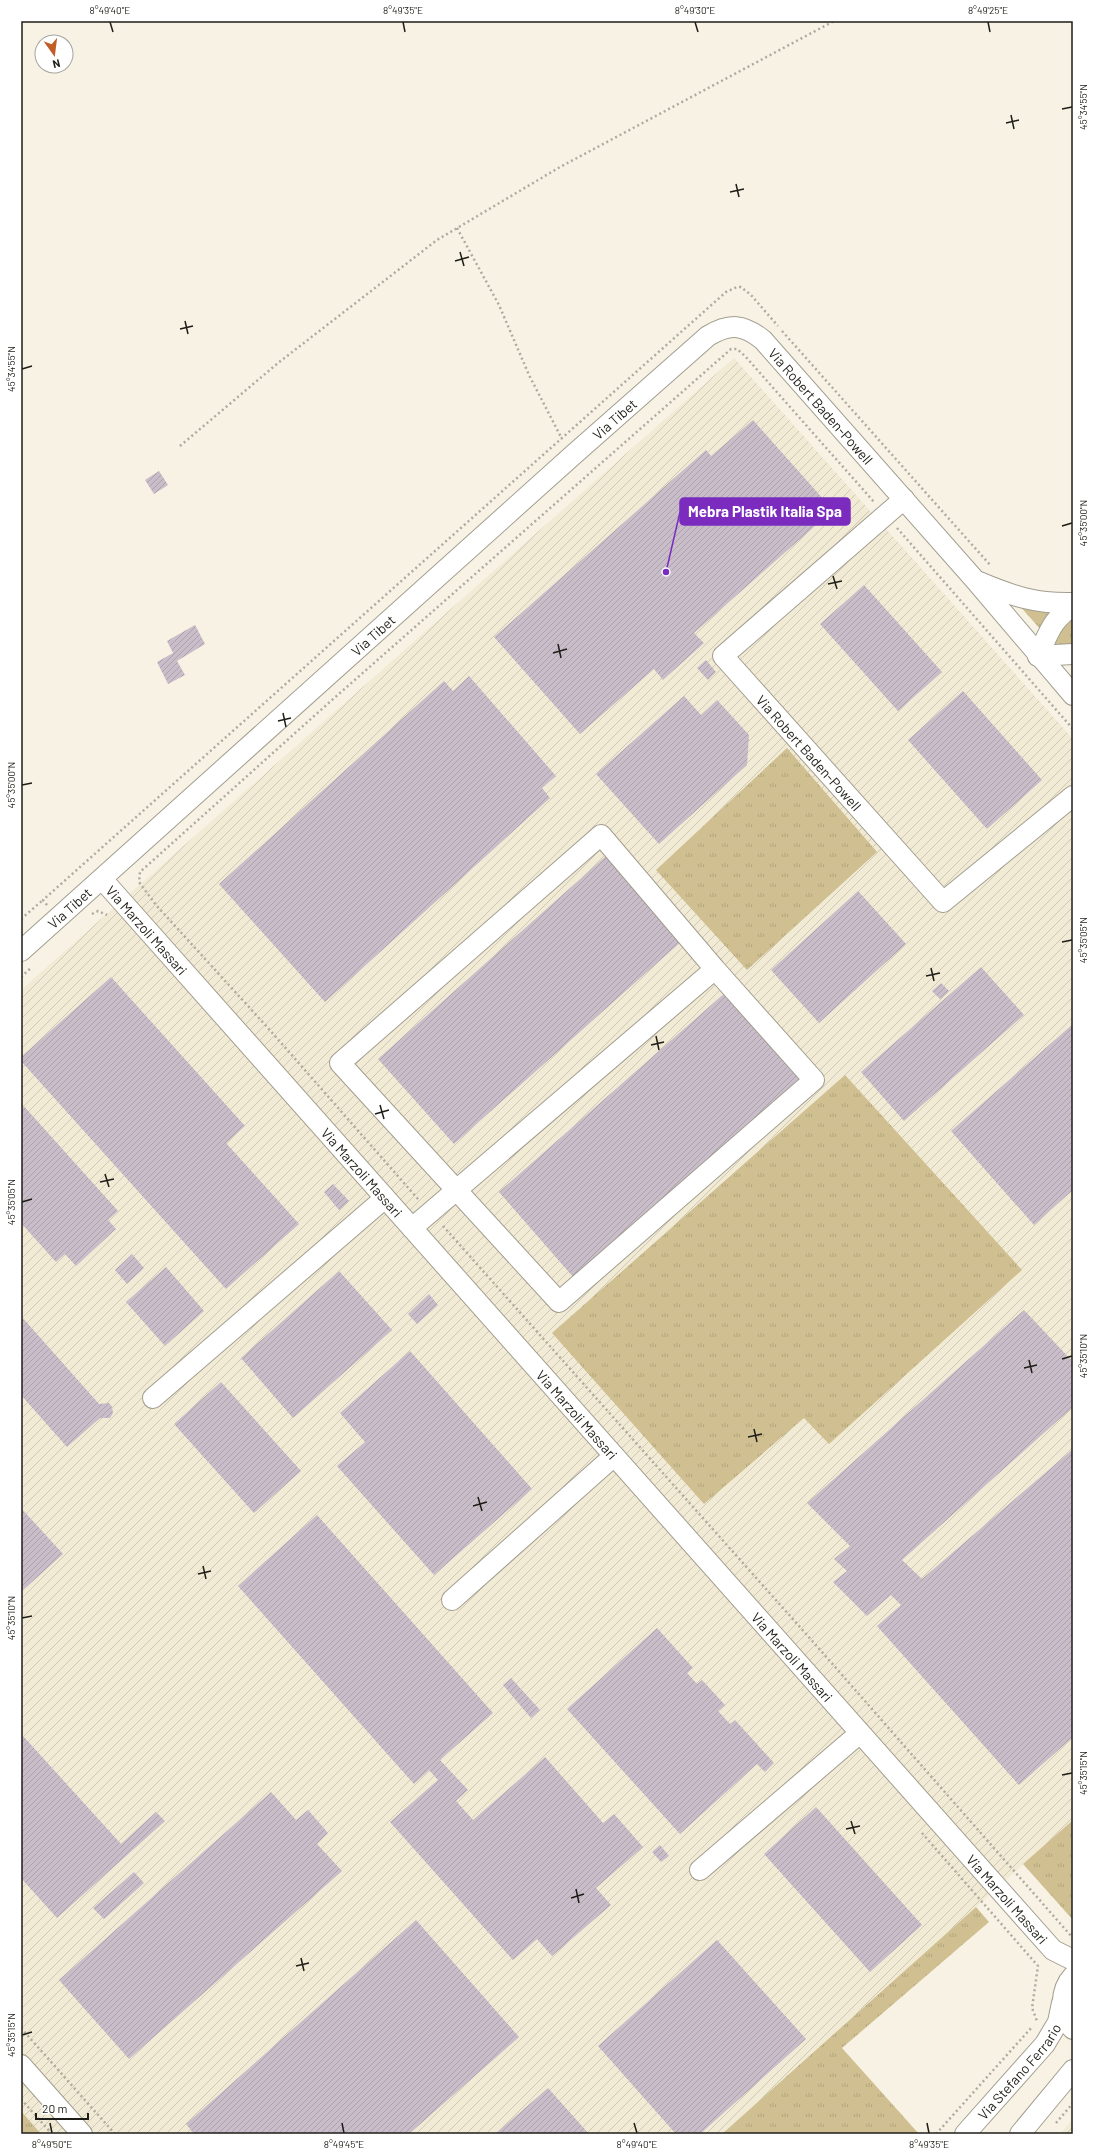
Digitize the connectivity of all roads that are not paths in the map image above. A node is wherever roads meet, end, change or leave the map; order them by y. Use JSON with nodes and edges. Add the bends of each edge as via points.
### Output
{"nodes":[{"id":1,"x":730,"y":327,"type":"joint"},
{"id":2,"x":904,"y":499,"type":"junction"},
{"id":3,"x":975,"y":580,"type":"junction"},
{"id":4,"x":1073,"y":605,"type":"edge"},
{"id":5,"x":1073,"y":654,"type":"edge"},
{"id":6,"x":1038,"y":656,"type":"junction"},
{"id":7,"x":1073,"y":695,"type":"edge"},
{"id":8,"x":1073,"y":796,"type":"edge"},
{"id":9,"x":102,"y":879,"type":"junction"},
{"id":10,"x":21,"y":951,"type":"edge"},
{"id":11,"x":715,"y":969,"type":"junction"},
{"id":12,"x":457,"y":1189,"type":"junction"},
{"id":13,"x":385,"y":1198,"type":"junction"},
{"id":14,"x":412,"y":1228,"type":"junction"},
{"id":15,"x":153,"y":1398,"type":"dead end"},
{"id":16,"x":614,"y":1456,"type":"junction"},
{"id":17,"x":452,"y":1600,"type":"dead end"},
{"id":18,"x":860,"y":1733,"type":"junction"},
{"id":19,"x":700,"y":1870,"type":"dead end"},
{"id":20,"x":1053,"y":1950,"type":"junction"},
{"id":21,"x":1073,"y":1960,"type":"edge"},
{"id":22,"x":1067,"y":1990,"type":"edge"},
{"id":23,"x":1073,"y":2029,"type":"edge"},
{"id":24,"x":21,"y":2065,"type":"edge"},
{"id":25,"x":1069,"y":2083,"type":"edge"},
{"id":26,"x":73,"y":2131,"type":"edge"},
{"id":27,"x":965,"y":2134,"type":"edge"},
{"id":28,"x":1020,"y":2134,"type":"edge"}],
"edges":[{"from":1,"to":2,"type":"street","name":"Via Robert Baden-Powell","via":[[746,329],[762,340]]},
{"from":1,"to":9,"type":"street","name":"Via Tibet","via":[[708,336]]},
{"from":2,"to":3,"type":"street","name":"Via Robert Baden-Powell"},
{"from":2,"to":8,"type":"street","name":"Via Robert Baden-Powell","via":[[724,656],[944,902]]},
{"from":3,"to":4,"type":"street","via":[[1024,599]]},
{"from":3,"to":6,"type":"street","name":"Via Robert Baden-Powell"},
{"from":4,"to":6,"type":"street","via":[[1052,624]]},
{"from":5,"to":6,"type":"street"},
{"from":6,"to":7,"type":"street","name":"Via Robert Baden-Powell"},
{"from":9,"to":10,"type":"street","name":"Via Tibet"},
{"from":9,"to":13,"type":"street","name":"Via Marzoli Massari"},
{"from":11,"to":12,"type":"street"},
{"from":11,"to":12,"type":"street","via":[[814,1080],[559,1302]]},
{"from":11,"to":12,"type":"street","via":[[601,835],[340,1063]]},
{"from":12,"to":14,"type":"street"},
{"from":13,"to":14,"type":"street","name":"Via Marzoli Massari"},
{"from":13,"to":15,"type":"street"},
{"from":14,"to":16,"type":"street","name":"Via Marzoli Massari"},
{"from":16,"to":17,"type":"street"},
{"from":16,"to":18,"type":"street","name":"Via Marzoli Massari"},
{"from":18,"to":19,"type":"street"},
{"from":18,"to":20,"type":"street","name":"Via Marzoli Massari"},
{"from":20,"to":21,"type":"street","name":"Via Marzoli Massari"},
{"from":20,"to":22,"type":"street","name":"Via Marzoli Massari"},
{"from":22,"to":23,"type":"street","via":[[1065,2016]]},
{"from":22,"to":27,"type":"street","name":"Via Stefano Ferrario","via":[[1058,2022],[1045,2044]]},
{"from":24,"to":26,"type":"street"},
{"from":25,"to":28,"type":"street"}]}
